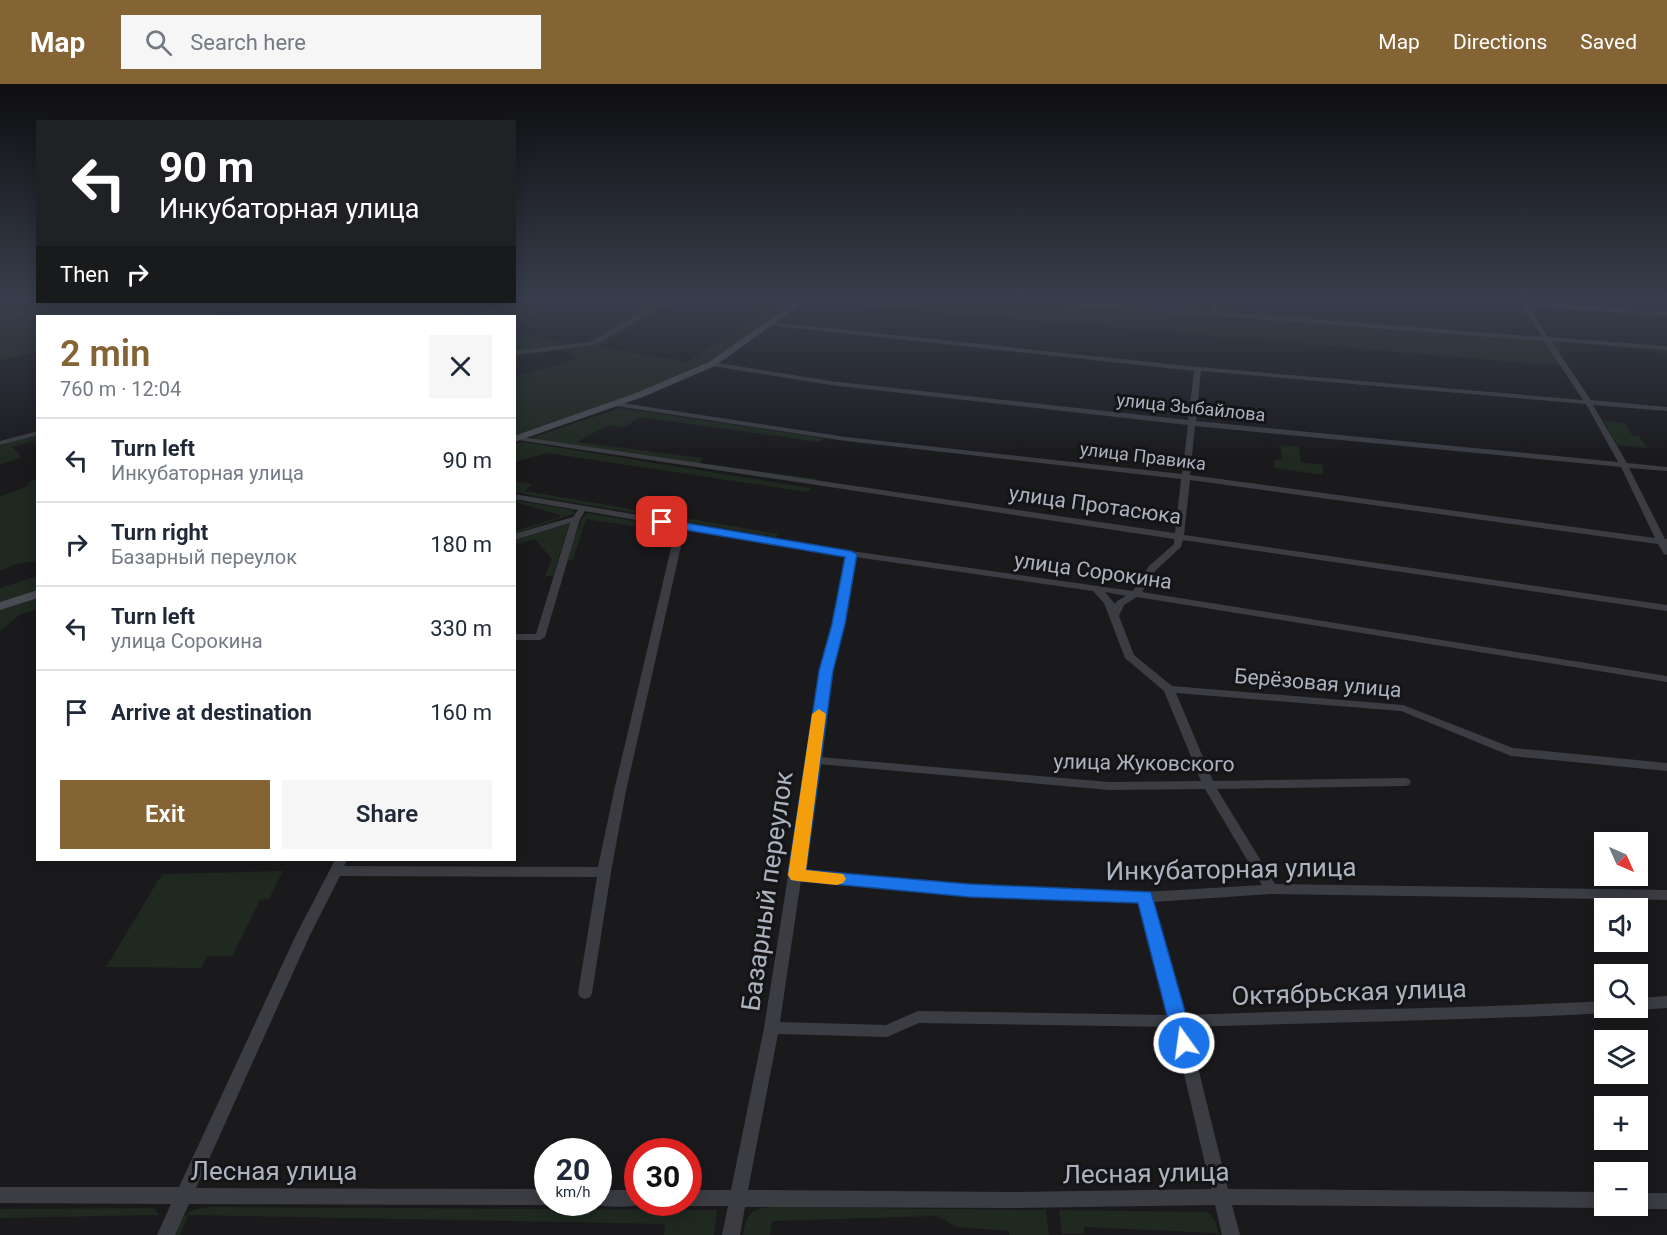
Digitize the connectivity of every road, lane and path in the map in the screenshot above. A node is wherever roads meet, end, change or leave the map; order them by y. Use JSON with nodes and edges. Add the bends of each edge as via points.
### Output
{"nodes":[{"id":1,"x":728,"y":353,"type":"edge"},
{"id":2,"x":1043,"y":353,"type":"edge"},
{"id":3,"x":1554,"y":353,"type":"edge"},
{"id":4,"x":712,"y":364,"type":"junction"},
{"id":5,"x":1198,"y":369,"type":"junction"},
{"id":6,"x":1588,"y":402,"type":"junction"},
{"id":7,"x":616,"y":404,"type":"junction"},
{"id":8,"x":1667,"y":409,"type":"edge"},
{"id":9,"x":1192,"y":423,"type":"junction"},
{"id":10,"x":36,"y":434,"type":"edge"},
{"id":11,"x":516,"y":438,"type":"edge"},
{"id":12,"x":0,"y":443,"type":"edge"},
{"id":13,"x":1624,"y":465,"type":"junction"},
{"id":14,"x":1667,"y":469,"type":"edge"},
{"id":15,"x":1185,"y":477,"type":"junction"},
{"id":16,"x":516,"y":496,"type":"edge"},
{"id":17,"x":583,"y":508,"type":"junction"},
{"id":18,"x":576,"y":519,"type":"junction"},
{"id":19,"x":681,"y":526,"type":"junction"},
{"id":20,"x":1179,"y":535,"type":"junction"},
{"id":21,"x":516,"y":536,"type":"edge"},
{"id":22,"x":1664,"y":542,"type":"edge"},
{"id":23,"x":1667,"y":552,"type":"edge"},
{"id":24,"x":851,"y":554,"type":"junction"},
{"id":25,"x":1097,"y":589,"type":"junction"},
{"id":26,"x":1136,"y":594,"type":"junction"},
{"id":27,"x":36,"y":595,"type":"edge"},
{"id":28,"x":0,"y":606,"type":"edge"},
{"id":29,"x":1667,"y":608,"type":"edge"},
{"id":30,"x":1114,"y":616,"type":"junction"},
{"id":31,"x":516,"y":637,"type":"edge"},
{"id":32,"x":1667,"y":679,"type":"edge"},
{"id":33,"x":1169,"y":689,"type":"junction"},
{"id":34,"x":811,"y":760,"type":"junction"},
{"id":35,"x":1667,"y":767,"type":"edge"},
{"id":36,"x":1405,"y":783,"type":"dead end"},
{"id":37,"x":1209,"y":784,"type":"junction"},
{"id":38,"x":338,"y":865,"type":"edge"},
{"id":39,"x":604,"y":872,"type":"junction"},
{"id":40,"x":797,"y":875,"type":"junction"},
{"id":41,"x":1270,"y":889,"type":"junction"},
{"id":42,"x":1667,"y":895,"type":"edge"},
{"id":43,"x":1145,"y":897,"type":"junction"},
{"id":44,"x":585,"y":993,"type":"dead end"},
{"id":45,"x":1667,"y":1002,"type":"edge"},
{"id":46,"x":1648,"y":1003,"type":"edge"},
{"id":47,"x":1594,"y":1008,"type":"edge"},
{"id":48,"x":1179,"y":1021,"type":"junction"},
{"id":49,"x":772,"y":1028,"type":"junction"},
{"id":50,"x":0,"y":1195,"type":"edge"},
{"id":51,"x":184,"y":1197,"type":"junction"},
{"id":52,"x":534,"y":1197,"type":"edge"},
{"id":53,"x":1222,"y":1197,"type":"junction"},
{"id":54,"x":702,"y":1198,"type":"edge"},
{"id":55,"x":737,"y":1198,"type":"junction"},
{"id":56,"x":1594,"y":1200,"type":"edge"},
{"id":57,"x":1648,"y":1200,"type":"edge"},
{"id":58,"x":1667,"y":1201,"type":"edge"},
{"id":59,"x":166,"y":1235,"type":"edge"},
{"id":60,"x":731,"y":1235,"type":"edge"},
{"id":61,"x":1232,"y":1235,"type":"edge"}],
"edges":[{"from":1,"to":4,"type":"street"},
{"from":2,"to":5,"type":"street"},
{"from":3,"to":6,"type":"street"},
{"from":4,"to":7,"type":"street"},
{"from":4,"to":9,"type":"street","name":"улица Зыбайлова","via":[[831,383]]},
{"from":5,"to":6,"type":"street"},
{"from":5,"to":9,"type":"street"},
{"from":6,"to":8,"type":"street"},
{"from":6,"to":13,"type":"street"},
{"from":7,"to":11,"type":"street"},
{"from":7,"to":15,"type":"street","name":"улица Правика","via":[[846,439]]},
{"from":9,"to":13,"type":"street","name":"улица Зыбайлова"},
{"from":9,"to":15,"type":"street"},
{"from":10,"to":12,"type":"street"},
{"from":11,"to":20,"type":"street","name":"улица Протасюка","via":[[816,485]]},
{"from":13,"to":14,"type":"street","name":"улица Зыбайлова"},
{"from":13,"to":22,"type":"street"},
{"from":15,"to":20,"type":"street"},
{"from":15,"to":22,"type":"street","name":"улица Правика"},
{"from":16,"to":17,"type":"street","name":"улица Сорокина"},
{"from":17,"to":18,"type":"street"},
{"from":17,"to":19,"type":"street","name":"улица Сорокина"},
{"from":18,"to":21,"type":"street"},
{"from":18,"to":31,"type":"street","via":[[540,637]]},
{"from":19,"to":24,"type":"street","name":"улица Сорокина"},
{"from":19,"to":39,"type":"street"},
{"from":20,"to":26,"type":"street","via":[[1178,545],[1152,568]]},
{"from":20,"to":29,"type":"street","name":"улица Протасюка"},
{"from":22,"to":23,"type":"street"},
{"from":24,"to":25,"type":"street","name":"улица Сорокина"},
{"from":24,"to":34,"type":"street","name":"Базарный переулок"},
{"from":25,"to":26,"type":"street","name":"улица Сорокина"},
{"from":25,"to":30,"type":"street","via":[[1109,602]]},
{"from":26,"to":30,"type":"street","via":[[1120,603]]},
{"from":26,"to":32,"type":"street","name":"улица Сорокина"},
{"from":27,"to":28,"type":"street"},
{"from":30,"to":33,"type":"street","via":[[1129,656]]},
{"from":33,"to":35,"type":"street","name":"Берёзовая улица","via":[[1403,708],[1511,752]]},
{"from":33,"to":37,"type":"street"},
{"from":34,"to":37,"type":"street","name":"улица Жуковского","via":[[1109,786]]},
{"from":34,"to":40,"type":"street","name":"Базарный переулок"},
{"from":36,"to":37,"type":"street","name":"улица Жуковского"},
{"from":37,"to":41,"type":"street"},
{"from":38,"to":39,"type":"street"},
{"from":38,"to":51,"type":"street"},
{"from":39,"to":44,"type":"street"},
{"from":40,"to":43,"type":"street","name":"Инкубаторная улица","via":[[969,890]]},
{"from":40,"to":49,"type":"street","name":"Базарный переулок"},
{"from":41,"to":42,"type":"street","name":"Инкубаторная улица"},
{"from":41,"to":43,"type":"street","name":"Инкубаторная улица"},
{"from":43,"to":48,"type":"street"},
{"from":45,"to":46,"type":"street"},
{"from":47,"to":48,"type":"street","name":"Октябрьская улица"},
{"from":48,"to":49,"type":"street","name":"Октябрьская улица","via":[[918,1017],[887,1031]]},
{"from":48,"to":53,"type":"street"},
{"from":49,"to":55,"type":"street","name":"Базарный переулок"},
{"from":50,"to":51,"type":"street","name":"Лесная улица"},
{"from":51,"to":52,"type":"street","name":"Лесная улица"},
{"from":51,"to":59,"type":"street"},
{"from":53,"to":55,"type":"street","name":"Лесная улица"},
{"from":53,"to":56,"type":"street","name":"Лесная улица"},
{"from":53,"to":61,"type":"street"},
{"from":54,"to":55,"type":"street","name":"Лесная улица"},
{"from":55,"to":60,"type":"street","name":"Базарный переулок"},
{"from":57,"to":58,"type":"street"}]}
